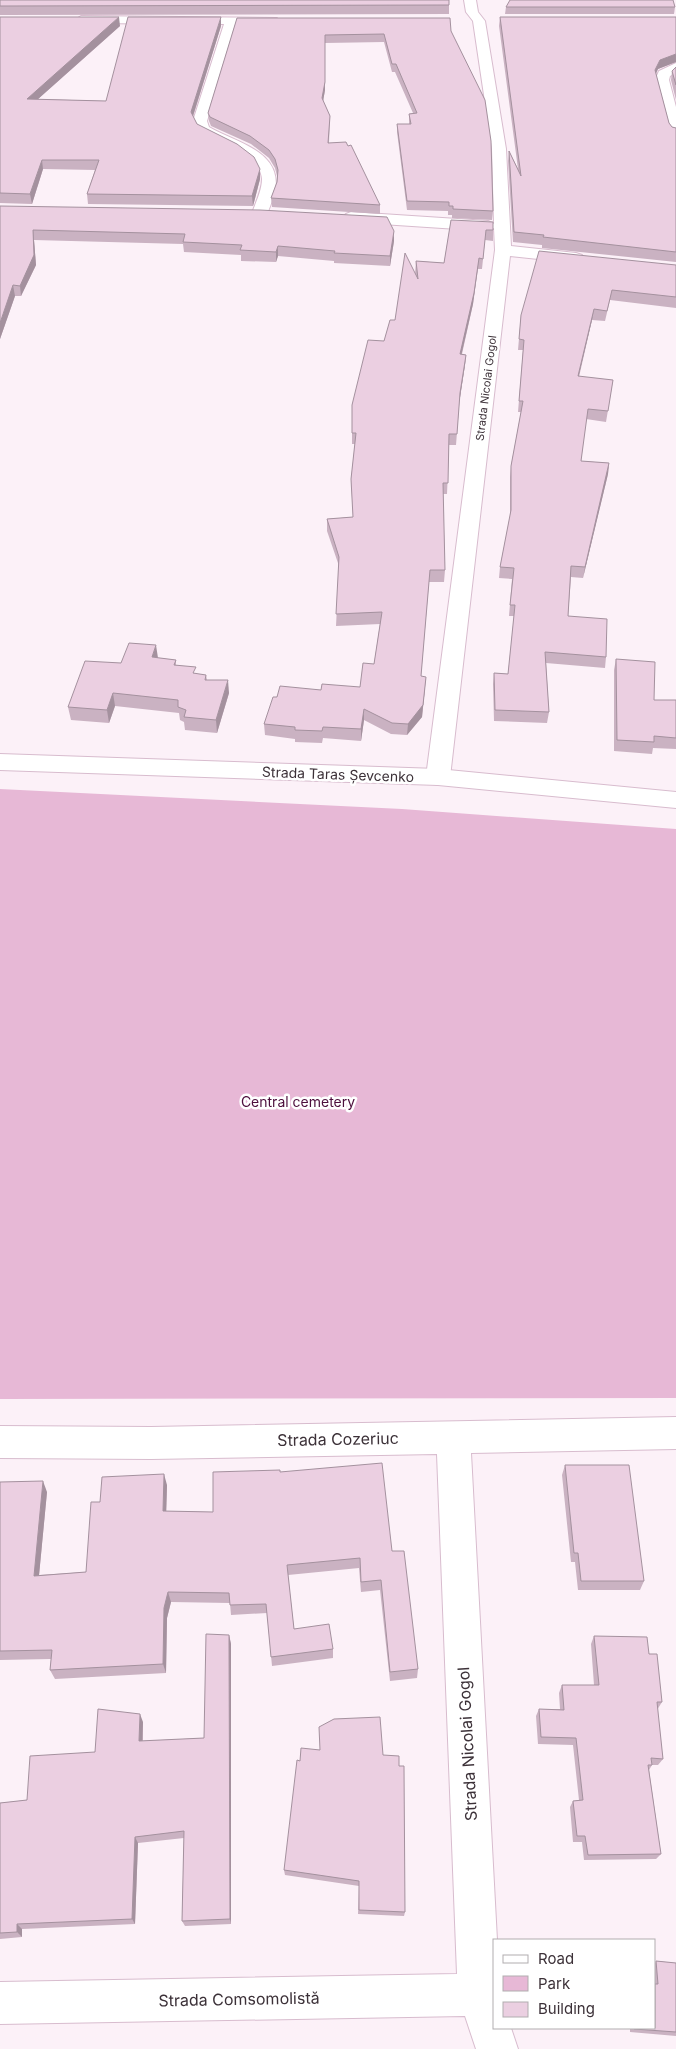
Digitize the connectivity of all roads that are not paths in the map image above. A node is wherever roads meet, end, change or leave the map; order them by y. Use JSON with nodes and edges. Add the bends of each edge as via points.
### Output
{"nodes":[{"id":1,"x":470,"y":0,"type":"edge"},
{"id":2,"x":69,"y":20,"type":"edge"},
{"id":3,"x":231,"y":21,"type":"junction"},
{"id":4,"x":460,"y":21,"type":"dead end"},
{"id":5,"x":484,"y":21,"type":"junction"},
{"id":6,"x":290,"y":22,"type":"edge"},
{"id":7,"x":676,"y":67,"type":"edge"},
{"id":8,"x":676,"y":132,"type":"edge"},
{"id":9,"x":241,"y":213,"type":"edge"},
{"id":10,"x":260,"y":213,"type":"junction"},
{"id":11,"x":279,"y":214,"type":"edge"},
{"id":12,"x":335,"y":216,"type":"edge"},
{"id":13,"x":503,"y":228,"type":"junction"},
{"id":14,"x":502,"y":250,"type":"junction"},
{"id":15,"x":589,"y":260,"type":"edge"},
{"id":16,"x":0,"y":762,"type":"edge"},
{"id":17,"x":438,"y":777,"type":"junction"},
{"id":18,"x":676,"y":800,"type":"edge"},
{"id":19,"x":676,"y":1433,"type":"edge"},
{"id":20,"x":453,"y":1437,"type":"junction"},
{"id":21,"x":0,"y":1442,"type":"edge"},
{"id":22,"x":479,"y":1995,"type":"junction"},
{"id":23,"x":0,"y":2003,"type":"edge"},
{"id":24,"x":497,"y":2049,"type":"edge"}],
"edges":[{"from":1,"to":5,"type":"street","name":"Strada Nicolai Gogol","via":[[472,12]]},
{"from":2,"to":3,"type":"street"},
{"from":3,"to":6,"type":"street"},
{"from":3,"to":10,"type":"street","via":[[200,121],[203,130],[255,155],[267,166],[268,188]]},
{"from":4,"to":5,"type":"street"},
{"from":5,"to":13,"type":"street","name":"Strada Nicolai Gogol","via":[[499,150]]},
{"from":7,"to":8,"type":"street","via":[[664,74],[662,80]]},
{"from":9,"to":10,"type":"street"},
{"from":10,"to":11,"type":"street"},
{"from":12,"to":13,"type":"street"},
{"from":13,"to":14,"type":"street","name":"Strada Nicolai Gogol"},
{"from":14,"to":15,"type":"street"},
{"from":14,"to":17,"type":"street","name":"Strada Nicolai Gogol"},
{"from":16,"to":17,"type":"street","name":"Strada Taras Șevcenko"},
{"from":17,"to":18,"type":"street","name":"Strada Taras Șevcenko"},
{"from":19,"to":20,"type":"street","name":"Strada Cozeriuc"},
{"from":20,"to":21,"type":"street","name":"Strada Cozeriuc","via":[[151,1443]]},
{"from":20,"to":22,"type":"street","name":"Strada Nicolai Gogol"},
{"from":22,"to":23,"type":"street","name":"Strada Comsomolistă"},
{"from":22,"to":24,"type":"street","name":"Strada Nicolai Gogol"}]}
